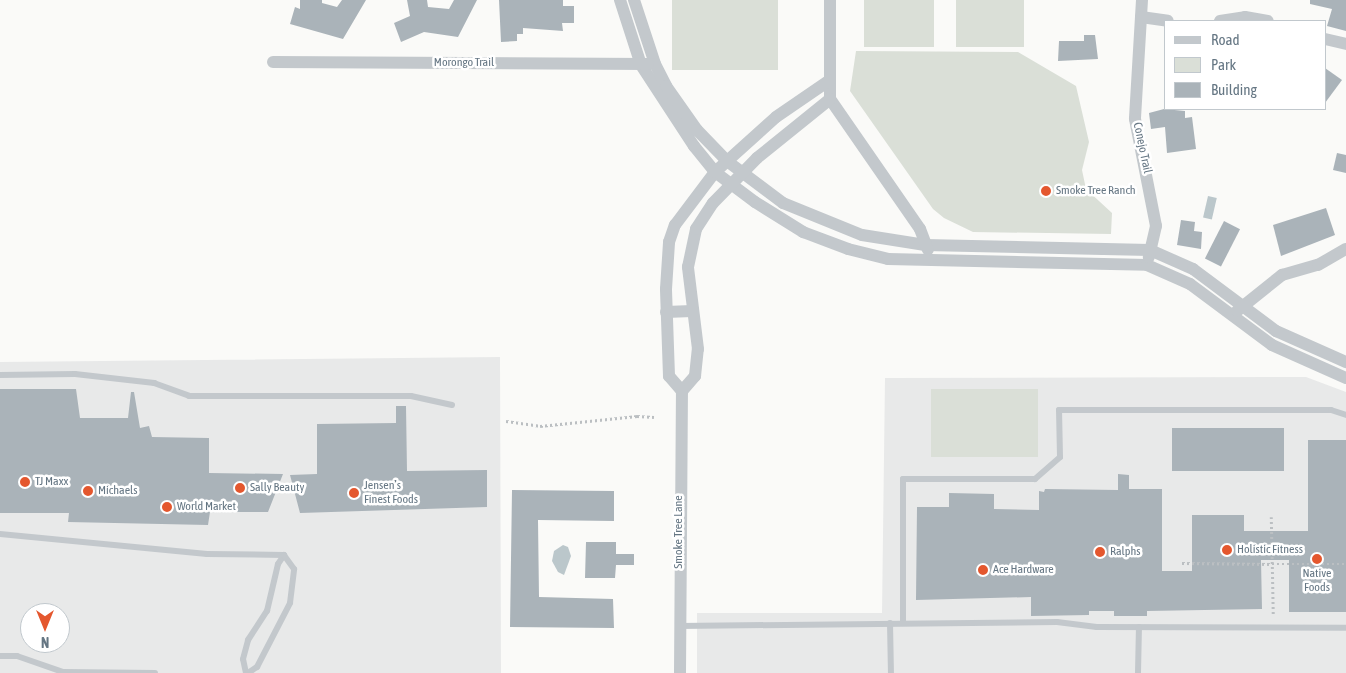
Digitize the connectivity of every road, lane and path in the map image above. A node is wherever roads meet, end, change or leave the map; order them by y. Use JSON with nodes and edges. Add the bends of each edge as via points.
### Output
{"nodes":[{"id":1,"x":620,"y":0,"type":"edge"},
{"id":2,"x":634,"y":0,"type":"edge"},
{"id":3,"x":830,"y":0,"type":"edge"},
{"id":4,"x":1142,"y":0,"type":"edge"},
{"id":5,"x":1141,"y":17,"type":"junction"},
{"id":6,"x":1164,"y":20,"type":"edge"},
{"id":7,"x":1228,"y":20,"type":"edge"},
{"id":8,"x":1260,"y":20,"type":"edge"},
{"id":9,"x":1326,"y":39,"type":"edge"},
{"id":10,"x":1346,"y":44,"type":"edge"},
{"id":11,"x":273,"y":62,"type":"dead end"},
{"id":12,"x":655,"y":64,"type":"junction"},
{"id":13,"x":641,"y":65,"type":"junction"},
{"id":14,"x":830,"y":80,"type":"junction"},
{"id":15,"x":830,"y":99,"type":"junction"},
{"id":16,"x":727,"y":161,"type":"junction"},
{"id":17,"x":715,"y":172,"type":"junction"},
{"id":18,"x":741,"y":173,"type":"junction"},
{"id":19,"x":730,"y":184,"type":"junction"},
{"id":20,"x":925,"y":245,"type":"junction"},
{"id":21,"x":1346,"y":249,"type":"edge"},
{"id":22,"x":1150,"y":250,"type":"junction"},
{"id":23,"x":934,"y":261,"type":"junction"},
{"id":24,"x":1147,"y":265,"type":"junction"},
{"id":25,"x":1243,"y":305,"type":"junction"},
{"id":26,"x":692,"y":311,"type":"junction"},
{"id":27,"x":666,"y":312,"type":"junction"},
{"id":28,"x":1233,"y":315,"type":"junction"},
{"id":29,"x":1346,"y":362,"type":"edge"},
{"id":30,"x":0,"y":375,"type":"edge"},
{"id":31,"x":1346,"y":378,"type":"edge"},
{"id":32,"x":682,"y":391,"type":"junction"},
{"id":33,"x":452,"y":405,"type":"dead end"},
{"id":34,"x":1346,"y":415,"type":"edge"},
{"id":35,"x":654,"y":417,"type":"dead end"},
{"id":36,"x":506,"y":420,"type":"dead end"},
{"id":37,"x":1271,"y":517,"type":"dead end"},
{"id":38,"x":0,"y":534,"type":"edge"},
{"id":39,"x":284,"y":555,"type":"junction"},
{"id":40,"x":1182,"y":563,"type":"dead end"},
{"id":41,"x":1272,"y":564,"type":"junction"},
{"id":42,"x":1346,"y":564,"type":"edge"},
{"id":43,"x":1273,"y":614,"type":"dead end"},
{"id":44,"x":890,"y":623,"type":"junction"},
{"id":45,"x":903,"y":623,"type":"junction"},
{"id":46,"x":679,"y":626,"type":"junction"},
{"id":47,"x":1139,"y":627,"type":"junction"},
{"id":48,"x":1346,"y":628,"type":"edge"},
{"id":49,"x":0,"y":656,"type":"edge"},
{"id":50,"x":45,"y":666,"type":"junction"},
{"id":51,"x":54,"y":671,"type":"edge"},
{"id":52,"x":42,"y":673,"type":"edge"},
{"id":53,"x":155,"y":673,"type":"edge"},
{"id":54,"x":247,"y":673,"type":"edge"},
{"id":55,"x":680,"y":673,"type":"edge"},
{"id":56,"x":891,"y":673,"type":"edge"},
{"id":57,"x":1138,"y":673,"type":"edge"}],
"edges":[{"from":1,"to":13,"type":"street"},
{"from":2,"to":12,"type":"street"},
{"from":3,"to":14,"type":"street"},
{"from":4,"to":5,"type":"street","name":"Conejo Trail"},
{"from":5,"to":6,"type":"street"},
{"from":5,"to":22,"type":"street","name":"Conejo Trail","via":[[1135,119],[1156,226]]},
{"from":7,"to":8,"type":"street"},
{"from":9,"to":10,"type":"street"},
{"from":11,"to":13,"type":"street","name":"Morongo Trail"},
{"from":12,"to":13,"type":"street","name":"Morongo Trail"},
{"from":12,"to":16,"type":"street","via":[[697,130]]},
{"from":13,"to":17,"type":"street","via":[[662,101]]},
{"from":14,"to":15,"type":"street"},
{"from":14,"to":16,"type":"street","via":[[776,117]]},
{"from":15,"to":18,"type":"street","via":[[789,129]]},
{"from":15,"to":20,"type":"street","via":[[920,229]]},
{"from":16,"to":17,"type":"street"},
{"from":16,"to":18,"type":"street"},
{"from":17,"to":19,"type":"street"},
{"from":17,"to":27,"type":"street","via":[[675,224],[666,262]]},
{"from":18,"to":19,"type":"street"},
{"from":18,"to":20,"type":"street","via":[[783,203],[836,227],[862,235]]},
{"from":19,"to":23,"type":"street","via":[[803,232],[848,250],[888,259]]},
{"from":19,"to":26,"type":"street","via":[[696,229],[688,266]]},
{"from":20,"to":22,"type":"street"},
{"from":20,"to":23,"type":"street"},
{"from":21,"to":25,"type":"street","via":[[1318,265],[1282,275]]},
{"from":22,"to":24,"type":"street","name":"Conejo Trail"},
{"from":22,"to":25,"type":"street","via":[[1193,269]]},
{"from":23,"to":24,"type":"street","via":[[1088,261]]},
{"from":24,"to":28,"type":"street","via":[[1190,284]]},
{"from":25,"to":28,"type":"street"},
{"from":25,"to":29,"type":"street","via":[[1276,331]]},
{"from":26,"to":27,"type":"street"},
{"from":26,"to":32,"type":"street","via":[[698,349],[695,376]]},
{"from":27,"to":32,"type":"street","via":[[669,376]]},
{"from":28,"to":31,"type":"street","via":[[1272,345]]},
{"from":30,"to":33,"type":"lane","via":[[75,374],[154,383],[189,396],[411,396]]},
{"from":32,"to":46,"type":"street","name":"Smoke Tree Lane"},
{"from":34,"to":45,"type":"lane","via":[[1331,410],[1059,410],[1060,457],[1035,479],[903,479]]},
{"from":35,"to":36,"type":"path","via":[[540,426]]},
{"from":37,"to":41,"type":"path"},
{"from":38,"to":39,"type":"lane","via":[[207,554]]},
{"from":39,"to":54,"type":"lane","via":[[278,564],[267,611],[248,640],[243,659]]},
{"from":39,"to":54,"type":"lane","via":[[294,569],[290,603],[257,667]]},
{"from":40,"to":41,"type":"path"},
{"from":41,"to":42,"type":"path"},
{"from":41,"to":43,"type":"path"},
{"from":44,"to":45,"type":"lane"},
{"from":44,"to":46,"type":"lane","via":[[862,626]]},
{"from":44,"to":56,"type":"lane"},
{"from":45,"to":47,"type":"lane","via":[[1057,622],[1097,627]]},
{"from":46,"to":55,"type":"street","name":"Smoke Tree Lane"},
{"from":47,"to":48,"type":"lane"},
{"from":47,"to":57,"type":"lane"},
{"from":49,"to":50,"type":"lane","via":[[17,656]]},
{"from":50,"to":51,"type":"lane"},
{"from":50,"to":52,"type":"lane"},
{"from":51,"to":53,"type":"lane"}]}
